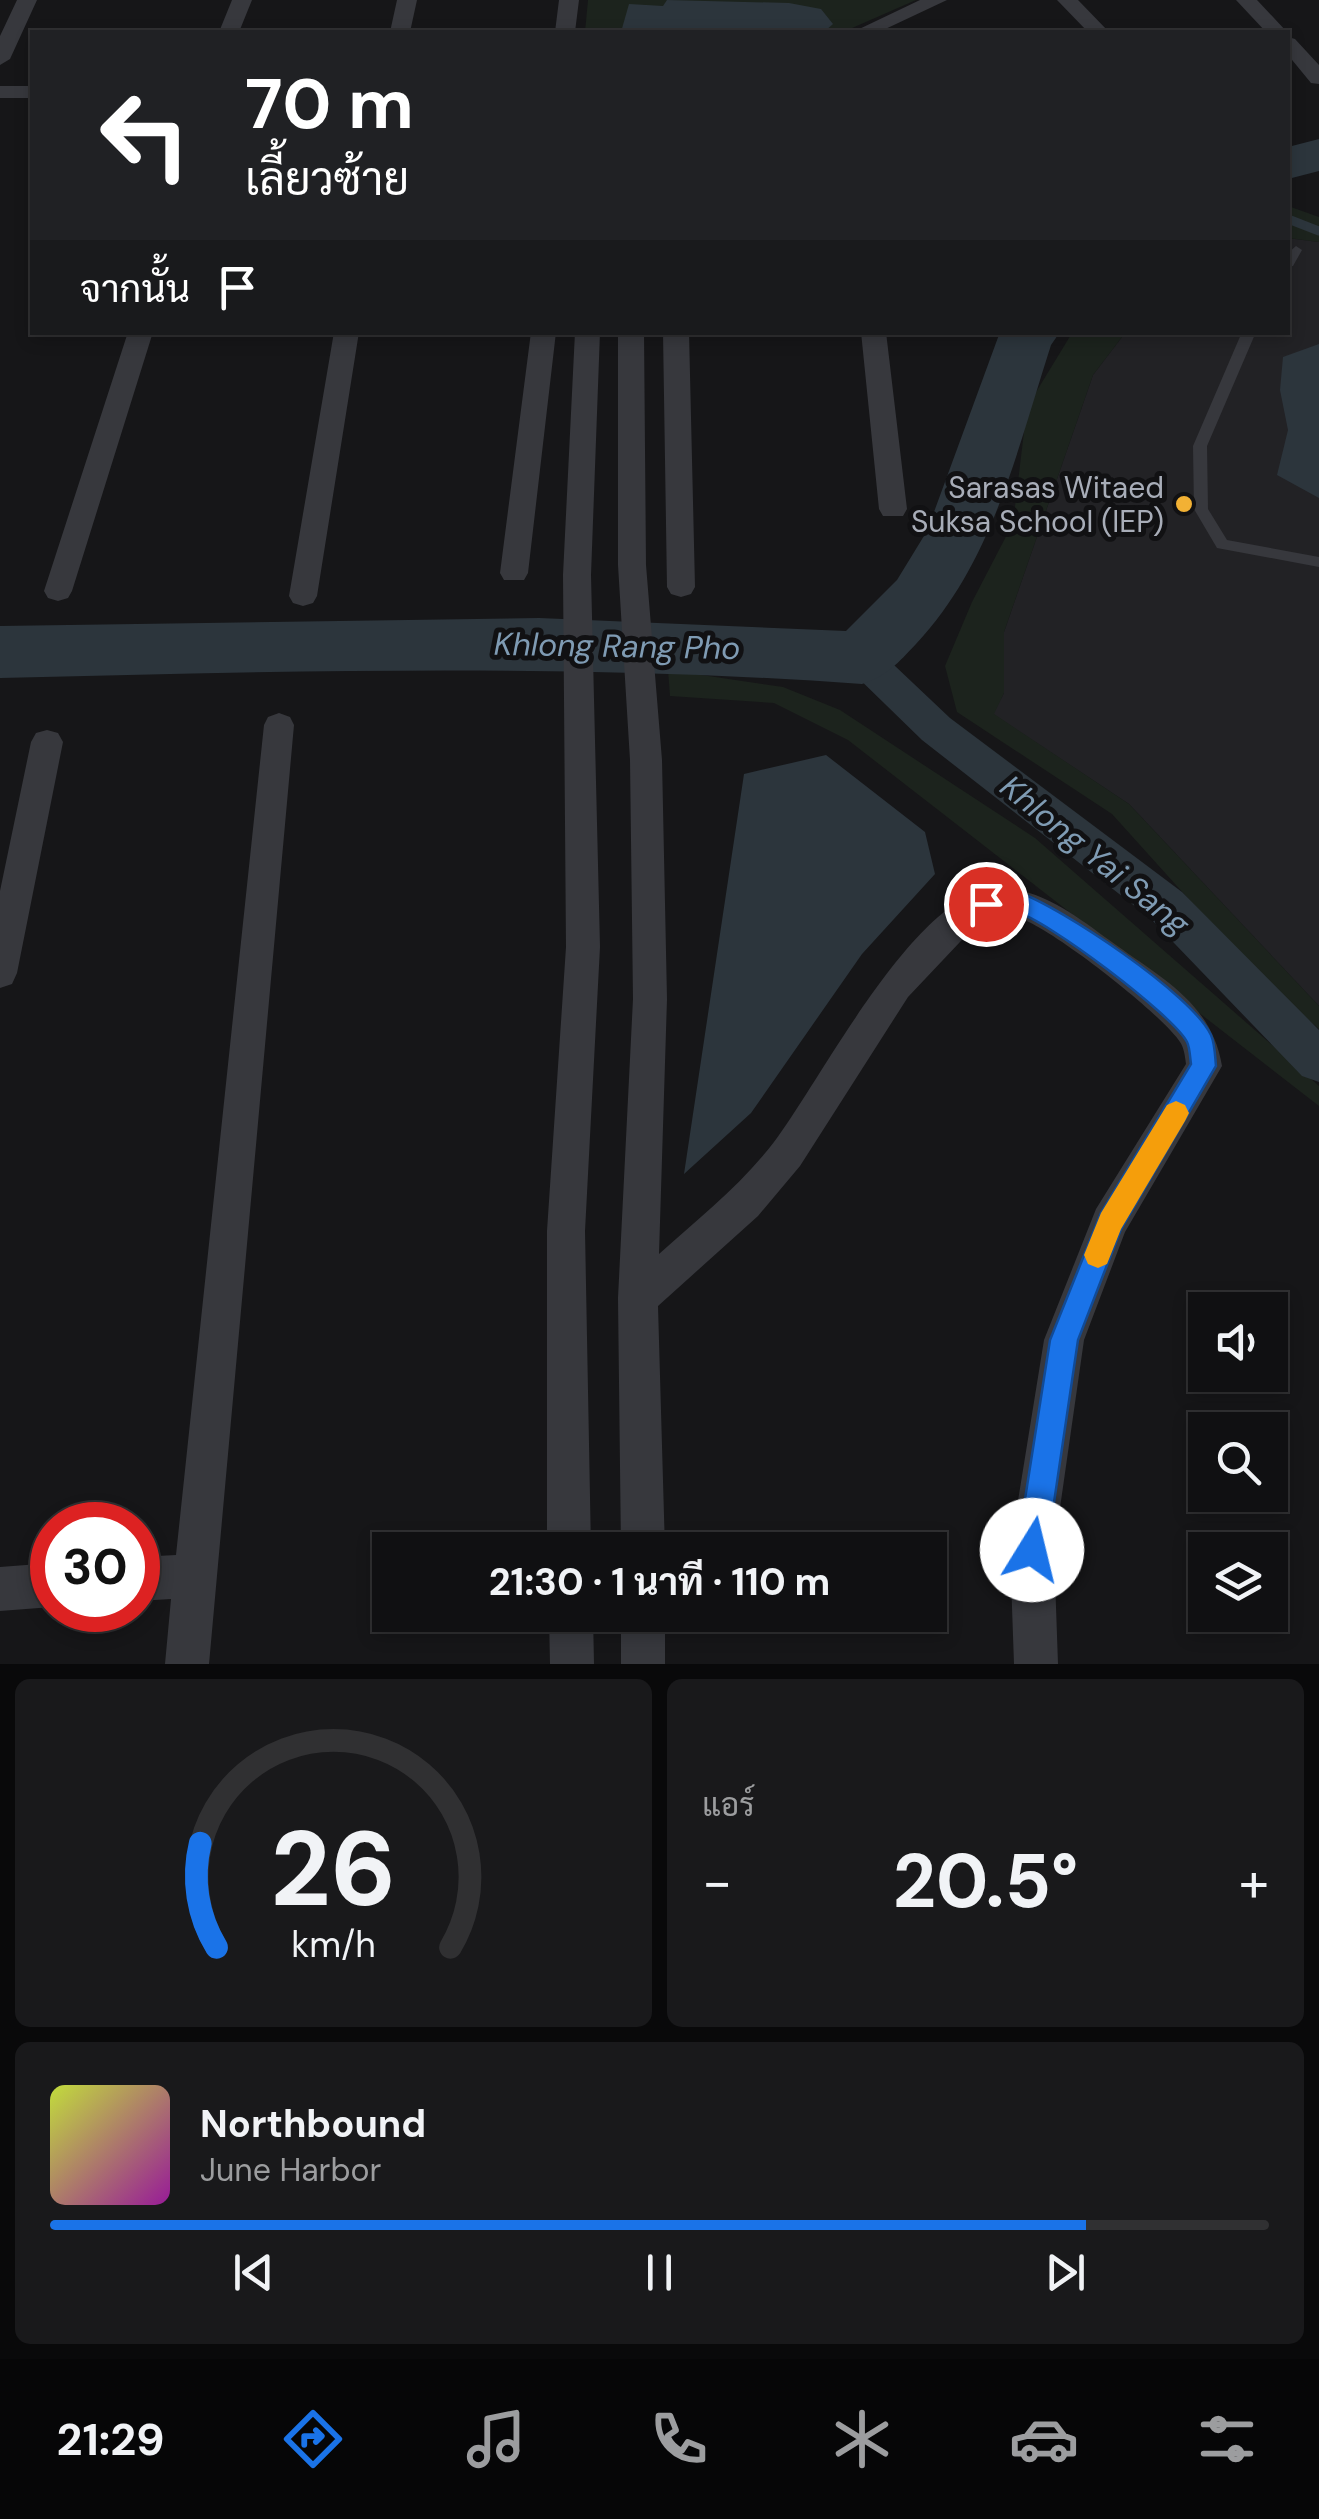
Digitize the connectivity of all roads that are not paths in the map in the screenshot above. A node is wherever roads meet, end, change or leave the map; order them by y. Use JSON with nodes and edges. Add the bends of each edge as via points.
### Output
{"nodes":[{"id":1,"x":27,"y":0,"type":"edge"},
{"id":2,"x":242,"y":0,"type":"edge"},
{"id":3,"x":407,"y":0,"type":"edge"},
{"id":4,"x":569,"y":0,"type":"edge"},
{"id":5,"x":937,"y":0,"type":"edge"},
{"id":6,"x":1067,"y":0,"type":"edge"},
{"id":7,"x":1246,"y":0,"type":"edge"},
{"id":8,"x":889,"y":27,"type":"edge"},
{"id":9,"x":229,"y":30,"type":"edge"},
{"id":10,"x":400,"y":30,"type":"edge"},
{"id":11,"x":565,"y":30,"type":"edge"},
{"id":12,"x":1097,"y":30,"type":"edge"},
{"id":13,"x":1276,"y":30,"type":"edge"},
{"id":14,"x":1290,"y":45,"type":"edge"},
{"id":15,"x":0,"y":59,"type":"edge"},
{"id":16,"x":1319,"y":78,"type":"edge"},
{"id":17,"x":0,"y":92,"type":"edge"},
{"id":18,"x":30,"y":92,"type":"edge"},
{"id":19,"x":1296,"y":250,"type":"dead end"},
{"id":20,"x":1290,"y":260,"type":"edge"},
{"id":21,"x":140,"y":335,"type":"edge"},
{"id":22,"x":347,"y":335,"type":"edge"},
{"id":23,"x":544,"y":335,"type":"edge"},
{"id":24,"x":588,"y":335,"type":"edge"},
{"id":25,"x":631,"y":335,"type":"edge"},
{"id":26,"x":676,"y":335,"type":"edge"},
{"id":27,"x":873,"y":335,"type":"edge"},
{"id":28,"x":1249,"y":335,"type":"edge"},
{"id":29,"x":893,"y":509,"type":"dead end"},
{"id":30,"x":1319,"y":562,"type":"edge"},
{"id":31,"x":514,"y":573,"type":"dead end"},
{"id":32,"x":680,"y":587,"type":"dead end"},
{"id":33,"x":58,"y":591,"type":"dead end"},
{"id":34,"x":303,"y":596,"type":"dead end"},
{"id":35,"x":278,"y":724,"type":"dead end"},
{"id":36,"x":47,"y":742,"type":"dead end"},
{"id":37,"x":0,"y":973,"type":"edge"},
{"id":38,"x":638,"y":1298,"type":"junction"},
{"id":39,"x":569,"y":1532,"type":"edge"},
{"id":40,"x":642,"y":1532,"type":"edge"},
{"id":41,"x":196,"y":1575,"type":"junction"},
{"id":42,"x":160,"y":1577,"type":"edge"},
{"id":43,"x":30,"y":1586,"type":"edge"},
{"id":44,"x":0,"y":1588,"type":"edge"},
{"id":45,"x":571,"y":1632,"type":"edge"},
{"id":46,"x":643,"y":1632,"type":"edge"},
{"id":47,"x":187,"y":1664,"type":"edge"},
{"id":48,"x":572,"y":1664,"type":"edge"},
{"id":49,"x":644,"y":1664,"type":"edge"},
{"id":50,"x":1036,"y":1664,"type":"edge"}],
"edges":[{"from":1,"to":15,"type":"street"},
{"from":2,"to":9,"type":"street"},
{"from":3,"to":10,"type":"street"},
{"from":4,"to":11,"type":"street"},
{"from":5,"to":8,"type":"street"},
{"from":6,"to":12,"type":"street"},
{"from":7,"to":13,"type":"street"},
{"from":14,"to":16,"type":"street"},
{"from":17,"to":18,"type":"street"},
{"from":19,"to":20,"type":"lane"},
{"from":21,"to":33,"type":"street"},
{"from":22,"to":34,"type":"street"},
{"from":23,"to":31,"type":"street"},
{"from":24,"to":39,"type":"street","via":[[577,575],[583,947],[566,1230]]},
{"from":25,"to":38,"type":"street","via":[[632,565],[645,756],[650,999]]},
{"from":26,"to":32,"type":"street"},
{"from":27,"to":29,"type":"street"},
{"from":28,"to":30,"type":"lane","via":[[1200,446],[1200,509],[1222,544]]},
{"from":35,"to":41,"type":"street"},
{"from":36,"to":37,"type":"street"},
{"from":38,"to":40,"type":"street"},
{"from":38,"to":50,"type":"street","via":[[745,1203],[787,1154],[896,986],[965,914],[986,904],[1018,902],[1063,926],[1170,1004],[1200,1039],[1204,1066],[1110,1222],[1064,1340],[1032,1550]]},
{"from":41,"to":42,"type":"street"},
{"from":41,"to":47,"type":"street"},
{"from":43,"to":44,"type":"street"},
{"from":45,"to":48,"type":"street"},
{"from":46,"to":49,"type":"street"}]}
